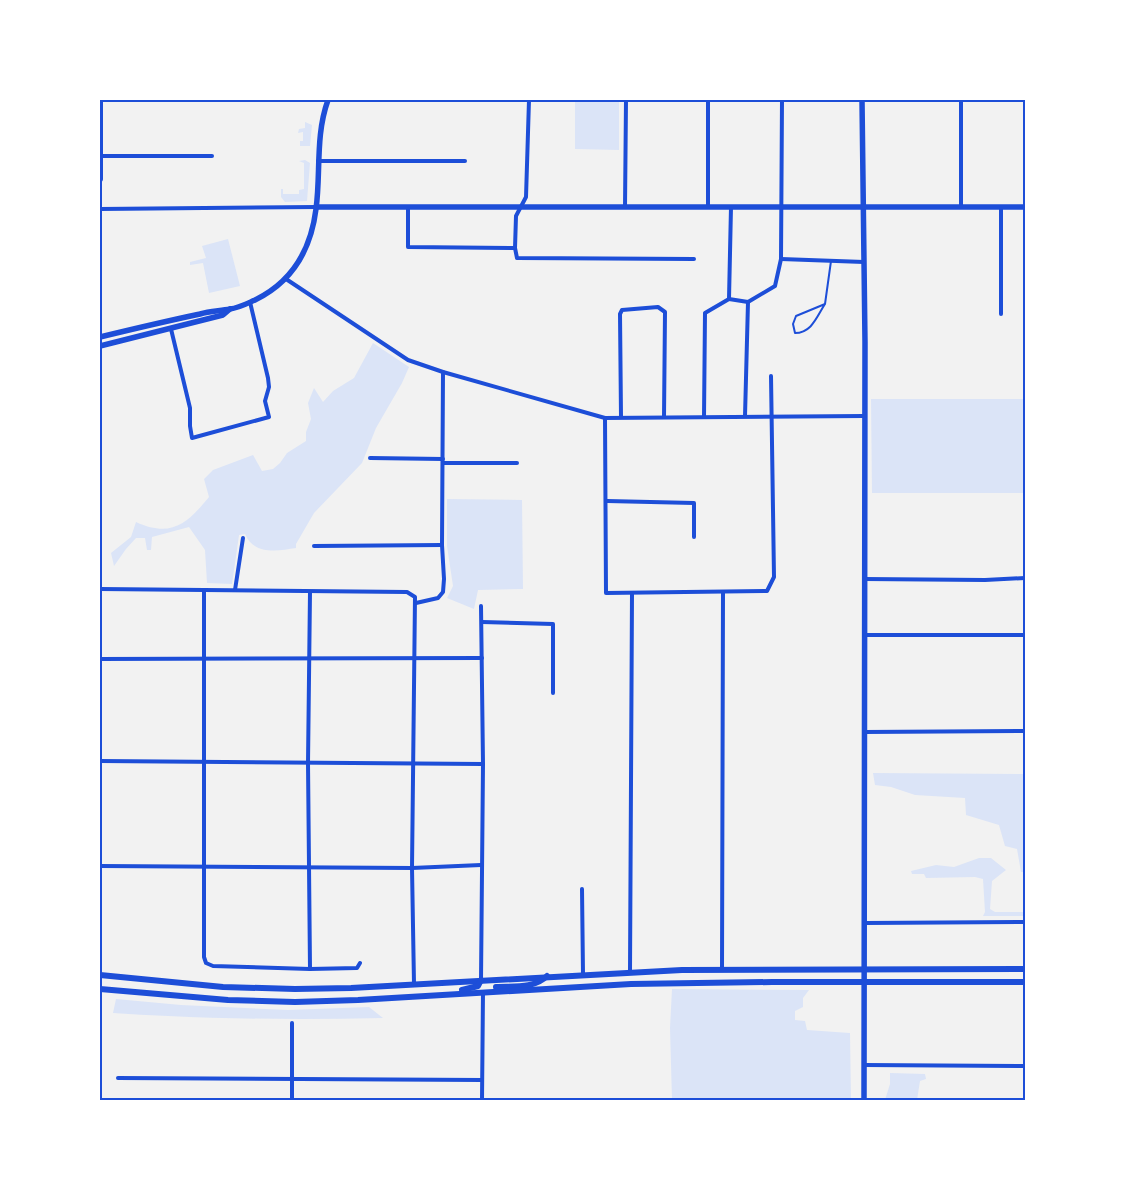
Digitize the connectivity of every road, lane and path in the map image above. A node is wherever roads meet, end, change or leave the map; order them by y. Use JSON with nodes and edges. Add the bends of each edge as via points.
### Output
{"nodes":[{"id":1,"x":100,"y":100,"type":"edge"},
{"id":2,"x":328,"y":100,"type":"edge"},
{"id":3,"x":528,"y":100,"type":"edge"},
{"id":4,"x":626,"y":100,"type":"edge"},
{"id":5,"x":708,"y":100,"type":"edge"},
{"id":6,"x":782,"y":100,"type":"edge"},
{"id":7,"x":862,"y":100,"type":"edge"},
{"id":8,"x":961,"y":100,"type":"edge"},
{"id":9,"x":100,"y":120,"type":"edge"},
{"id":10,"x":100,"y":156,"type":"edge"},
{"id":11,"x":212,"y":156,"type":"dead end"},
{"id":12,"x":318,"y":161,"type":"junction"},
{"id":13,"x":465,"y":161,"type":"dead end"},
{"id":14,"x":100,"y":179,"type":"edge"},
{"id":15,"x":961,"y":206,"type":"junction"},
{"id":16,"x":1001,"y":206,"type":"junction"},
{"id":17,"x":1025,"y":206,"type":"edge"},
{"id":18,"x":316,"y":207,"type":"junction"},
{"id":19,"x":408,"y":207,"type":"junction"},
{"id":20,"x":522,"y":207,"type":"junction"},
{"id":21,"x":625,"y":207,"type":"junction"},
{"id":22,"x":708,"y":207,"type":"junction"},
{"id":23,"x":731,"y":207,"type":"junction"},
{"id":24,"x":781,"y":207,"type":"junction"},
{"id":25,"x":863,"y":207,"type":"junction"},
{"id":26,"x":100,"y":209,"type":"edge"},
{"id":27,"x":515,"y":248,"type":"junction"},
{"id":28,"x":694,"y":259,"type":"dead end"},
{"id":29,"x":781,"y":259,"type":"junction"},
{"id":30,"x":831,"y":261,"type":"junction"},
{"id":31,"x":864,"y":262,"type":"junction"},
{"id":32,"x":286,"y":279,"type":"junction"},
{"id":33,"x":729,"y":299,"type":"junction"},
{"id":34,"x":250,"y":302,"type":"junction"},
{"id":35,"x":748,"y":302,"type":"junction"},
{"id":36,"x":826,"y":304,"type":"junction"},
{"id":37,"x":230,"y":309,"type":"junction"},
{"id":38,"x":1001,"y":314,"type":"dead end"},
{"id":39,"x":171,"y":329,"type":"junction"},
{"id":40,"x":100,"y":337,"type":"edge"},
{"id":41,"x":100,"y":346,"type":"edge"},
{"id":42,"x":443,"y":372,"type":"junction"},
{"id":43,"x":771,"y":376,"type":"dead end"},
{"id":44,"x":745,"y":416,"type":"junction"},
{"id":45,"x":771,"y":416,"type":"junction"},
{"id":46,"x":864,"y":416,"type":"junction"},
{"id":47,"x":621,"y":417,"type":"junction"},
{"id":48,"x":664,"y":417,"type":"junction"},
{"id":49,"x":704,"y":417,"type":"junction"},
{"id":50,"x":605,"y":418,"type":"junction"},
{"id":51,"x":370,"y":458,"type":"dead end"},
{"id":52,"x":443,"y":461,"type":"junction"},
{"id":53,"x":517,"y":463,"type":"dead end"},
{"id":54,"x":607,"y":501,"type":"junction"},
{"id":55,"x":694,"y":537,"type":"dead end"},
{"id":56,"x":243,"y":538,"type":"dead end"},
{"id":57,"x":314,"y":546,"type":"dead end"},
{"id":58,"x":442,"y":546,"type":"junction"},
{"id":59,"x":1025,"y":578,"type":"edge"},
{"id":60,"x":864,"y":579,"type":"junction"},
{"id":61,"x":100,"y":589,"type":"edge"},
{"id":62,"x":236,"y":590,"type":"junction"},
{"id":63,"x":204,"y":591,"type":"junction"},
{"id":64,"x":310,"y":592,"type":"junction"},
{"id":65,"x":632,"y":592,"type":"junction"},
{"id":66,"x":723,"y":592,"type":"junction"},
{"id":67,"x":416,"y":603,"type":"junction"},
{"id":68,"x":481,"y":606,"type":"dead end"},
{"id":69,"x":482,"y":622,"type":"junction"},
{"id":70,"x":864,"y":635,"type":"junction"},
{"id":71,"x":1025,"y":635,"type":"edge"},
{"id":72,"x":415,"y":658,"type":"junction"},
{"id":73,"x":482,"y":658,"type":"junction"},
{"id":74,"x":100,"y":659,"type":"edge"},
{"id":75,"x":204,"y":659,"type":"junction"},
{"id":76,"x":309,"y":659,"type":"junction"},
{"id":77,"x":553,"y":693,"type":"dead end"},
{"id":78,"x":1025,"y":731,"type":"edge"},
{"id":79,"x":864,"y":732,"type":"junction"},
{"id":80,"x":100,"y":761,"type":"edge"},
{"id":81,"x":203,"y":762,"type":"junction"},
{"id":82,"x":308,"y":763,"type":"junction"},
{"id":83,"x":414,"y":764,"type":"junction"},
{"id":84,"x":483,"y":764,"type":"junction"},
{"id":85,"x":481,"y":864,"type":"junction"},
{"id":86,"x":100,"y":866,"type":"edge"},
{"id":87,"x":204,"y":866,"type":"junction"},
{"id":88,"x":308,"y":867,"type":"junction"},
{"id":89,"x":412,"y":868,"type":"junction"},
{"id":90,"x":582,"y":889,"type":"dead end"},
{"id":91,"x":1025,"y":922,"type":"edge"},
{"id":92,"x":865,"y":923,"type":"junction"},
{"id":93,"x":360,"y":963,"type":"dead end"},
{"id":94,"x":310,"y":969,"type":"junction"},
{"id":95,"x":722,"y":969,"type":"junction"},
{"id":96,"x":864,"y":969,"type":"junction"},
{"id":97,"x":1025,"y":969,"type":"edge"},
{"id":98,"x":630,"y":972,"type":"junction"},
{"id":99,"x":583,"y":974,"type":"junction"},
{"id":100,"x":100,"y":976,"type":"edge"},
{"id":101,"x":546,"y":976,"type":"junction"},
{"id":102,"x":481,"y":980,"type":"junction"},
{"id":103,"x":864,"y":981,"type":"junction"},
{"id":104,"x":1025,"y":982,"type":"edge"},
{"id":105,"x":414,"y":984,"type":"junction"},
{"id":106,"x":100,"y":989,"type":"edge"},
{"id":107,"x":484,"y":992,"type":"junction"},
{"id":108,"x":418,"y":996,"type":"junction"},
{"id":109,"x":292,"y":1023,"type":"dead end"},
{"id":110,"x":864,"y":1065,"type":"junction"},
{"id":111,"x":1025,"y":1066,"type":"edge"},
{"id":112,"x":118,"y":1078,"type":"dead end"},
{"id":113,"x":292,"y":1080,"type":"junction"},
{"id":114,"x":482,"y":1080,"type":"junction"},
{"id":115,"x":292,"y":1100,"type":"edge"},
{"id":116,"x":482,"y":1100,"type":"edge"},
{"id":117,"x":864,"y":1100,"type":"edge"}],
"edges":[{"from":1,"to":9,"type":"main road"},
{"from":2,"to":12,"type":"main road","via":[[320,128]]},
{"from":3,"to":20,"type":"street","via":[[526,196]]},
{"from":4,"to":21,"type":"street"},
{"from":5,"to":22,"type":"street"},
{"from":6,"to":24,"type":"street"},
{"from":7,"to":25,"type":"main road"},
{"from":8,"to":15,"type":"street"},
{"from":9,"to":10,"type":"main road"},
{"from":10,"to":11,"type":"street"},
{"from":10,"to":14,"type":"main road"},
{"from":12,"to":13,"type":"street"},
{"from":12,"to":18,"type":"main road"},
{"from":15,"to":16,"type":"main road"},
{"from":15,"to":25,"type":"main road"},
{"from":16,"to":17,"type":"main road"},
{"from":16,"to":38,"type":"street"},
{"from":18,"to":19,"type":"main road"},
{"from":18,"to":26,"type":"street"},
{"from":18,"to":32,"type":"main road","via":[[305,251]]},
{"from":19,"to":20,"type":"main road"},
{"from":19,"to":27,"type":"street","via":[[408,247]]},
{"from":20,"to":21,"type":"main road"},
{"from":20,"to":27,"type":"street","via":[[516,216]]},
{"from":21,"to":22,"type":"main road"},
{"from":22,"to":23,"type":"main road"},
{"from":23,"to":24,"type":"main road"},
{"from":23,"to":33,"type":"street"},
{"from":24,"to":25,"type":"main road"},
{"from":24,"to":29,"type":"street"},
{"from":25,"to":31,"type":"main road"},
{"from":27,"to":28,"type":"street","via":[[517,258]]},
{"from":29,"to":30,"type":"street"},
{"from":29,"to":35,"type":"street","via":[[775,286]]},
{"from":30,"to":31,"type":"street"},
{"from":30,"to":36,"type":"lane"},
{"from":31,"to":46,"type":"main road"},
{"from":32,"to":34,"type":"main road","via":[[275,289]]},
{"from":32,"to":42,"type":"street","via":[[408,360]]},
{"from":33,"to":35,"type":"street"},
{"from":33,"to":49,"type":"street","via":[[705,313]]},
{"from":34,"to":37,"type":"main road"},
{"from":34,"to":39,"type":"street","via":[[268,378],[265,400],[269,417],[192,438],[190,408]]},
{"from":35,"to":44,"type":"street"},
{"from":36,"to":36,"type":"lane","via":[[796,316],[793,324],[795,333],[810,329]]},
{"from":37,"to":39,"type":"main road","via":[[223,315]]},
{"from":37,"to":40,"type":"main road"},
{"from":39,"to":41,"type":"main road"},
{"from":42,"to":50,"type":"street"},
{"from":42,"to":52,"type":"street"},
{"from":43,"to":45,"type":"street"},
{"from":44,"to":45,"type":"street"},
{"from":44,"to":49,"type":"street"},
{"from":45,"to":46,"type":"street"},
{"from":45,"to":66,"type":"street","via":[[774,577],[766,591]]},
{"from":46,"to":60,"type":"main road"},
{"from":47,"to":48,"type":"street"},
{"from":47,"to":48,"type":"street","via":[[620,314],[622,310],[658,306],[665,312]]},
{"from":47,"to":50,"type":"street"},
{"from":48,"to":49,"type":"street"},
{"from":50,"to":54,"type":"street"},
{"from":51,"to":52,"type":"street"},
{"from":52,"to":53,"type":"street"},
{"from":52,"to":58,"type":"street"},
{"from":54,"to":55,"type":"street","via":[[694,503]]},
{"from":54,"to":65,"type":"street","via":[[606,593]]},
{"from":56,"to":62,"type":"street"},
{"from":57,"to":58,"type":"street"},
{"from":58,"to":67,"type":"street","via":[[443,592],[438,598]]},
{"from":59,"to":60,"type":"street"},
{"from":60,"to":70,"type":"main road"},
{"from":61,"to":63,"type":"street"},
{"from":62,"to":63,"type":"street"},
{"from":62,"to":64,"type":"street"},
{"from":63,"to":75,"type":"street"},
{"from":64,"to":67,"type":"street","via":[[407,592],[415,596]]},
{"from":64,"to":76,"type":"street"},
{"from":65,"to":66,"type":"street"},
{"from":65,"to":98,"type":"street"},
{"from":66,"to":95,"type":"street"},
{"from":67,"to":72,"type":"street"},
{"from":68,"to":69,"type":"street"},
{"from":69,"to":73,"type":"street"},
{"from":69,"to":77,"type":"street","via":[[553,624]]},
{"from":70,"to":71,"type":"street"},
{"from":70,"to":79,"type":"main road"},
{"from":72,"to":73,"type":"street"},
{"from":72,"to":76,"type":"street"},
{"from":72,"to":83,"type":"street"},
{"from":73,"to":84,"type":"street"},
{"from":74,"to":75,"type":"street"},
{"from":75,"to":76,"type":"street"},
{"from":75,"to":81,"type":"street"},
{"from":76,"to":82,"type":"street"},
{"from":78,"to":79,"type":"street"},
{"from":79,"to":92,"type":"main road"},
{"from":80,"to":81,"type":"street"},
{"from":81,"to":82,"type":"street"},
{"from":81,"to":87,"type":"street"},
{"from":82,"to":83,"type":"street"},
{"from":82,"to":88,"type":"street"},
{"from":83,"to":84,"type":"street"},
{"from":83,"to":89,"type":"street"},
{"from":84,"to":85,"type":"street"},
{"from":85,"to":89,"type":"street"},
{"from":85,"to":102,"type":"street"},
{"from":86,"to":87,"type":"street"},
{"from":87,"to":88,"type":"street"},
{"from":87,"to":94,"type":"street","via":[[206,962],[213,966]]},
{"from":88,"to":89,"type":"street"},
{"from":88,"to":94,"type":"street"},
{"from":89,"to":105,"type":"street"},
{"from":90,"to":99,"type":"street"},
{"from":91,"to":92,"type":"street"},
{"from":92,"to":96,"type":"main road"},
{"from":93,"to":94,"type":"street","via":[[357,968]]},
{"from":95,"to":96,"type":"main road"},
{"from":95,"to":98,"type":"main road"},
{"from":96,"to":97,"type":"main road"},
{"from":96,"to":103,"type":"main road"},
{"from":98,"to":99,"type":"main road"},
{"from":99,"to":101,"type":"main road"},
{"from":100,"to":105,"type":"main road","via":[[270,989]]},
{"from":101,"to":102,"type":"main road"},
{"from":101,"to":107,"type":"main road","via":[[532,985],[489,988]]},
{"from":102,"to":105,"type":"main road"},
{"from":102,"to":108,"type":"main road","via":[[478,986],[463,990],[424,992]]},
{"from":103,"to":104,"type":"main road"},
{"from":103,"to":107,"type":"main road","via":[[631,984]]},
{"from":103,"to":110,"type":"main road"},
{"from":106,"to":108,"type":"main road","via":[[262,1002]]},
{"from":107,"to":108,"type":"main road"},
{"from":107,"to":114,"type":"street"},
{"from":109,"to":113,"type":"street"},
{"from":110,"to":111,"type":"street"},
{"from":110,"to":117,"type":"main road"},
{"from":112,"to":113,"type":"street"},
{"from":113,"to":114,"type":"street"},
{"from":113,"to":115,"type":"street"},
{"from":114,"to":116,"type":"street"}]}
